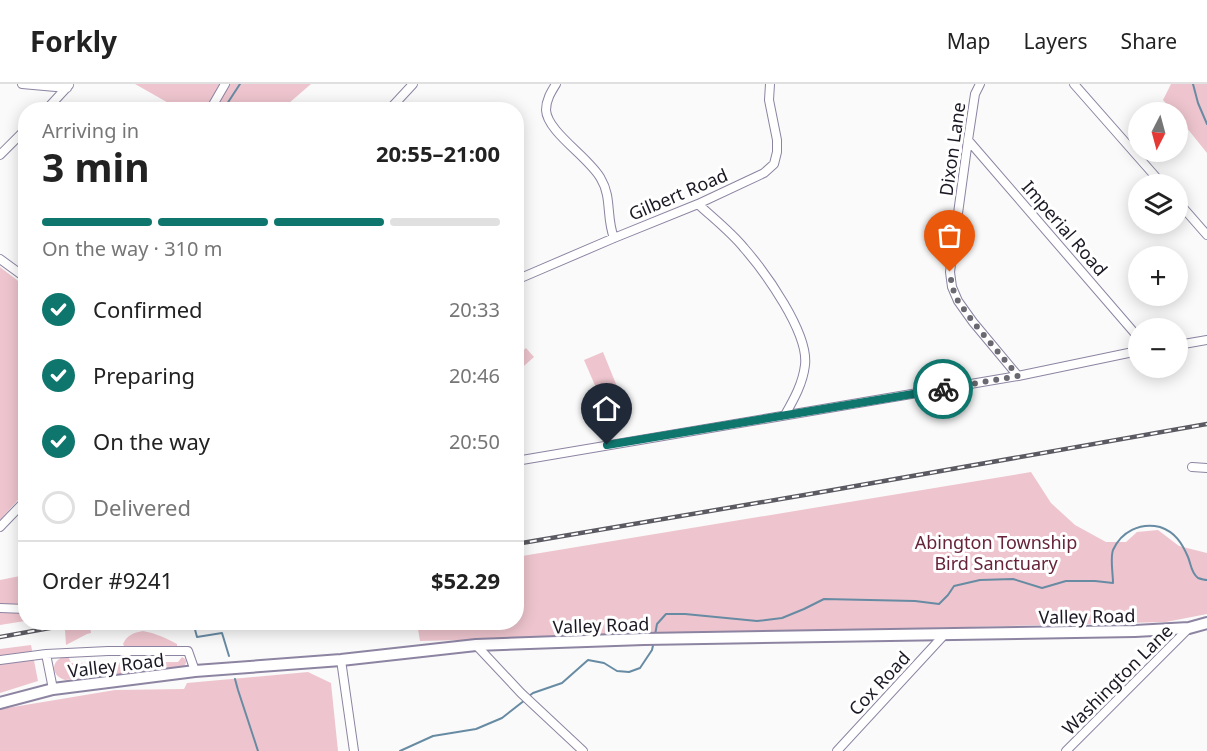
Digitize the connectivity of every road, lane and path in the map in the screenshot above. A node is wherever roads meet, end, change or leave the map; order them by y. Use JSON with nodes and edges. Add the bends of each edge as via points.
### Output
{"nodes":[{"id":1,"x":22,"y":84,"type":"edge"},
{"id":2,"x":225,"y":84,"type":"edge"},
{"id":3,"x":413,"y":84,"type":"edge"},
{"id":4,"x":556,"y":84,"type":"edge"},
{"id":5,"x":770,"y":84,"type":"edge"},
{"id":6,"x":980,"y":84,"type":"edge"},
{"id":7,"x":1074,"y":84,"type":"edge"},
{"id":8,"x":68,"y":86,"type":"edge"},
{"id":9,"x":53,"y":102,"type":"edge"},
{"id":10,"x":215,"y":102,"type":"edge"},
{"id":11,"x":396,"y":102,"type":"edge"},
{"id":12,"x":18,"y":137,"type":"edge"},
{"id":13,"x":968,"y":140,"type":"junction"},
{"id":14,"x":0,"y":155,"type":"edge"},
{"id":15,"x":1153,"y":174,"type":"edge"},
{"id":16,"x":698,"y":204,"type":"junction"},
{"id":17,"x":1188,"y":213,"type":"edge"},
{"id":18,"x":1207,"y":235,"type":"edge"},
{"id":19,"x":614,"y":238,"type":"junction"},
{"id":20,"x":0,"y":259,"type":"edge"},
{"id":21,"x":18,"y":272,"type":"edge"},
{"id":22,"x":524,"y":276,"type":"edge"},
{"id":23,"x":1128,"y":325,"type":"edge"},
{"id":24,"x":1207,"y":340,"type":"edge"},
{"id":25,"x":1188,"y":343,"type":"edge"},
{"id":26,"x":1128,"y":353,"type":"edge"},
{"id":27,"x":1018,"y":376,"type":"junction"},
{"id":28,"x":785,"y":415,"type":"junction"},
{"id":29,"x":524,"y":460,"type":"edge"},
{"id":30,"x":1192,"y":467,"type":"dead end"},
{"id":31,"x":1207,"y":468,"type":"edge"},
{"id":32,"x":18,"y":508,"type":"edge"},
{"id":33,"x":0,"y":527,"type":"edge"},
{"id":34,"x":0,"y":608,"type":"edge"},
{"id":35,"x":18,"y":609,"type":"edge"},
{"id":36,"x":1207,"y":623,"type":"edge"},
{"id":37,"x":1189,"y":628,"type":"junction"},
{"id":38,"x":944,"y":635,"type":"junction"},
{"id":39,"x":476,"y":645,"type":"junction"},
{"id":40,"x":46,"y":654,"type":"junction"},
{"id":41,"x":0,"y":660,"type":"edge"},
{"id":42,"x":341,"y":660,"type":"junction"},
{"id":43,"x":195,"y":671,"type":"junction"},
{"id":44,"x":53,"y":689,"type":"junction"},
{"id":45,"x":0,"y":703,"type":"edge"},
{"id":46,"x":354,"y":751,"type":"edge"},
{"id":47,"x":584,"y":751,"type":"edge"},
{"id":48,"x":837,"y":751,"type":"edge"},
{"id":49,"x":1066,"y":751,"type":"edge"}],
"edges":[{"from":1,"to":8,"type":"street"},
{"from":2,"to":10,"type":"street"},
{"from":3,"to":11,"type":"street"},
{"from":4,"to":19,"type":"street","via":[[547,102],[547,116],[602,180]]},
{"from":5,"to":16,"type":"street","name":"Gilbert Road","via":[[777,140],[774,164],[764,173]]},
{"from":6,"to":13,"type":"street","name":"Dixon Lane"},
{"from":7,"to":15,"type":"street"},
{"from":8,"to":9,"type":"street"},
{"from":12,"to":14,"type":"street"},
{"from":13,"to":23,"type":"street","name":"Imperial Road"},
{"from":13,"to":27,"type":"street","name":"Dixon Lane","via":[[951,262],[952,287],[965,312]]},
{"from":16,"to":19,"type":"street","name":"Gilbert Road"},
{"from":16,"to":28,"type":"street","via":[[744,248],[790,314],[806,362],[802,382]]},
{"from":17,"to":18,"type":"street"},
{"from":19,"to":22,"type":"street","name":"Gilbert Road"},
{"from":20,"to":21,"type":"street"},
{"from":24,"to":25,"type":"street"},
{"from":26,"to":27,"type":"street"},
{"from":27,"to":28,"type":"street"},
{"from":28,"to":29,"type":"street"},
{"from":30,"to":31,"type":"street"},
{"from":32,"to":33,"type":"street"},
{"from":34,"to":35,"type":"street"},
{"from":36,"to":37,"type":"main road","name":"Valley Road"},
{"from":37,"to":38,"type":"main road","name":"Valley Road"},
{"from":37,"to":49,"type":"street","name":"Washington Lane"},
{"from":38,"to":39,"type":"main road","name":"Valley Road"},
{"from":38,"to":48,"type":"street","name":"Cox Road"},
{"from":39,"to":42,"type":"main road","name":"Valley Road"},
{"from":39,"to":47,"type":"street"},
{"from":40,"to":41,"type":"street"},
{"from":40,"to":43,"type":"street","via":[[188,651]]},
{"from":40,"to":44,"type":"street"},
{"from":42,"to":43,"type":"main road","name":"Valley Road"},
{"from":42,"to":46,"type":"street"},
{"from":43,"to":44,"type":"main road","name":"Valley Road"},
{"from":44,"to":45,"type":"main road","name":"Valley Road"}]}
